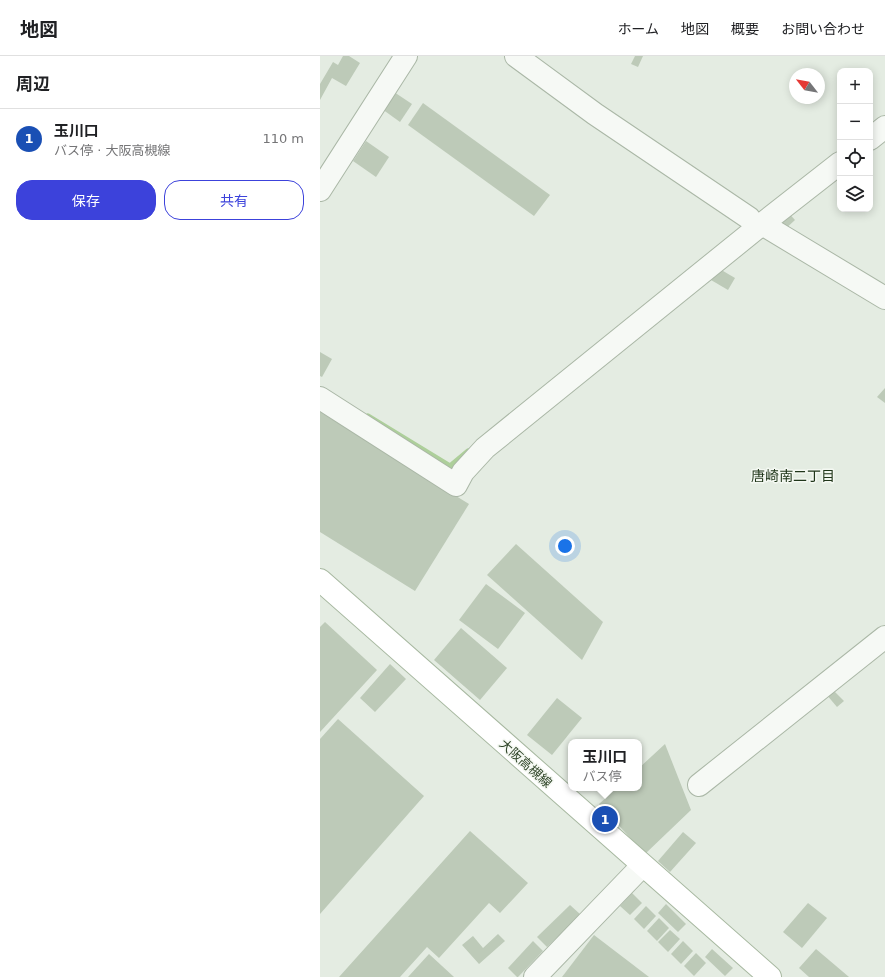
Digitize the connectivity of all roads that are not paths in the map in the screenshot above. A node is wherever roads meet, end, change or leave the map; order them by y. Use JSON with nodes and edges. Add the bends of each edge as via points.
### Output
{"nodes":[{"id":1,"x":406,"y":56,"type":"edge"},
{"id":2,"x":516,"y":56,"type":"edge"},
{"id":3,"x":885,"y":128,"type":"edge"},
{"id":4,"x":873,"y":137,"type":"edge"},
{"id":5,"x":837,"y":165,"type":"edge"},
{"id":6,"x":320,"y":190,"type":"edge"},
{"id":7,"x":760,"y":226,"type":"junction"},
{"id":8,"x":885,"y":298,"type":"edge"},
{"id":9,"x":320,"y":398,"type":"edge"},
{"id":10,"x":320,"y":580,"type":"edge"},
{"id":11,"x":885,"y":637,"type":"edge"},
{"id":12,"x":699,"y":786,"type":"dead end"},
{"id":13,"x":642,"y":866,"type":"junction"},
{"id":14,"x":535,"y":977,"type":"edge"},
{"id":15,"x":770,"y":977,"type":"edge"}],
"edges":[{"from":1,"to":6,"type":"street"},
{"from":2,"to":7,"type":"street","via":[[595,114]]},
{"from":3,"to":4,"type":"street"},
{"from":5,"to":7,"type":"street"},
{"from":7,"to":8,"type":"street"},
{"from":7,"to":9,"type":"street","via":[[485,448],[463,472],[456,484]]},
{"from":10,"to":13,"type":"main road","name":"大阪高槻線"},
{"from":11,"to":12,"type":"street"},
{"from":13,"to":14,"type":"street"},
{"from":13,"to":15,"type":"main road","name":"大阪高槻線"}]}
